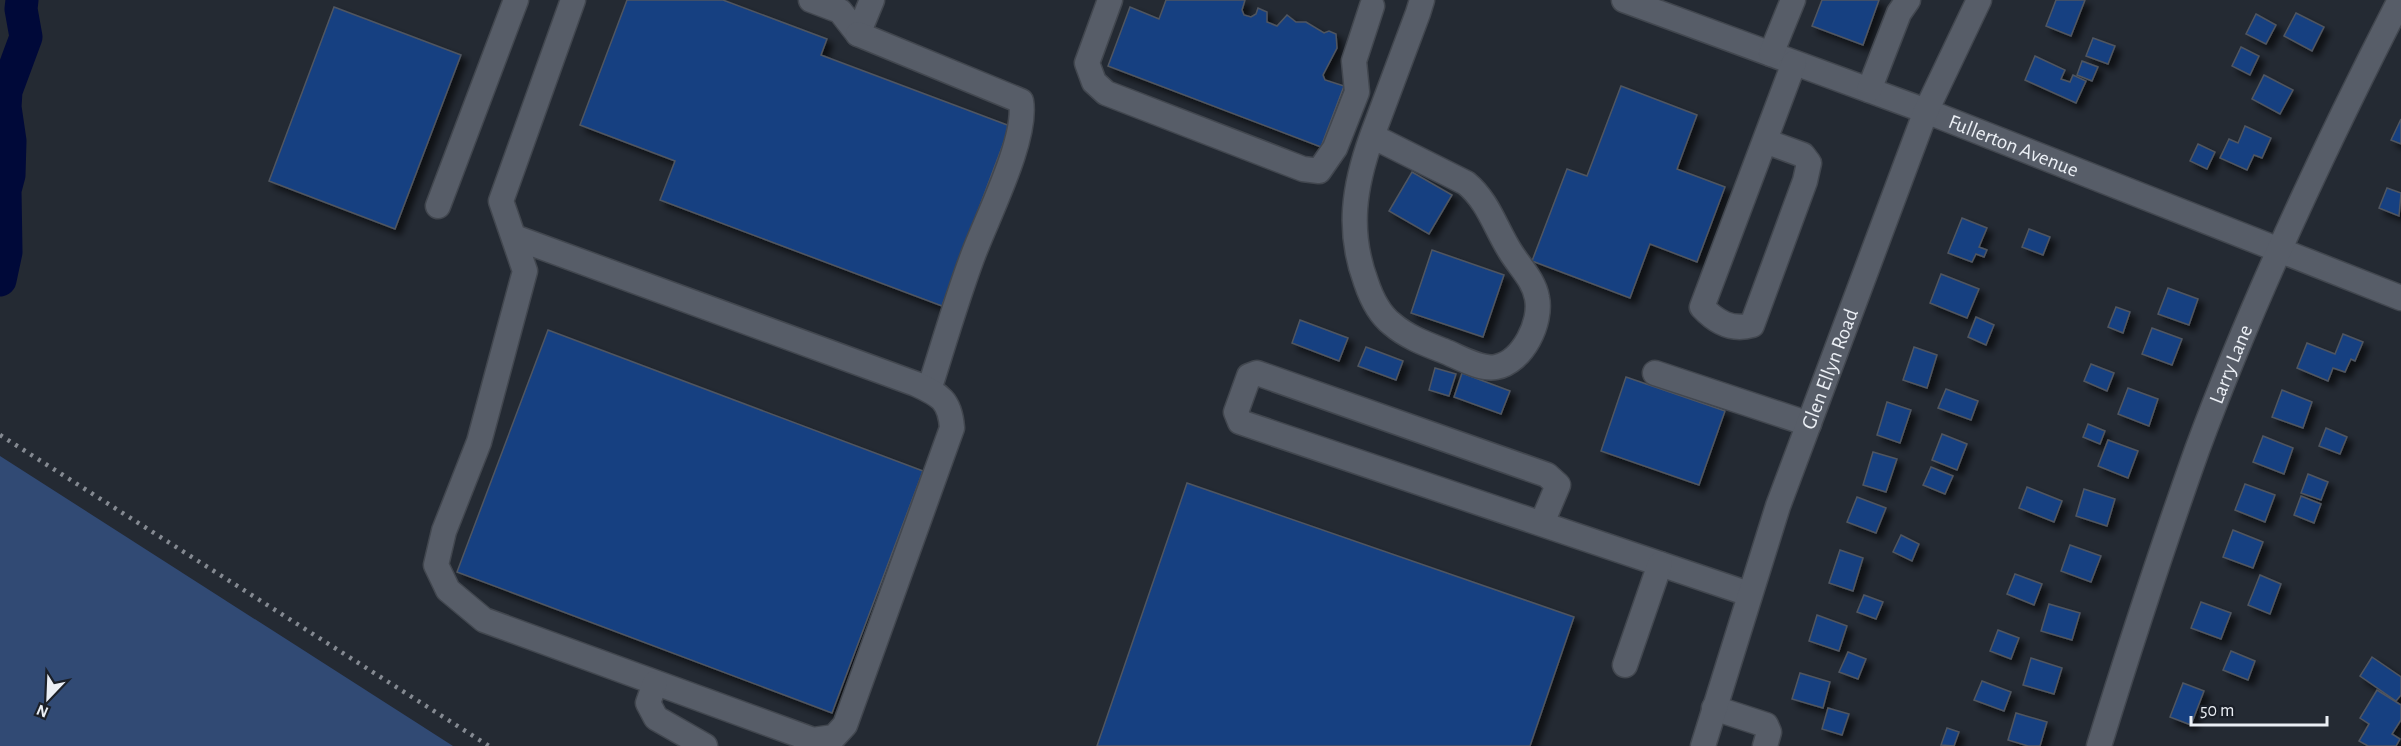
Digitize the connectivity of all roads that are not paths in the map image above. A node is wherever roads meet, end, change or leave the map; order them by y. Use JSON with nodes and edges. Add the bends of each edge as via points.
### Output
{"nodes":[{"id":1,"x":516,"y":0,"type":"edge"},
{"id":2,"x":811,"y":0,"type":"edge"},
{"id":3,"x":872,"y":0,"type":"edge"},
{"id":4,"x":1110,"y":0,"type":"edge"},
{"id":5,"x":1422,"y":0,"type":"edge"},
{"id":6,"x":1624,"y":0,"type":"edge"},
{"id":7,"x":1792,"y":0,"type":"edge"},
{"id":8,"x":1908,"y":0,"type":"edge"},
{"id":9,"x":2400,"y":0,"type":"edge"},
{"id":10,"x":566,"y":2,"type":"edge"},
{"id":11,"x":1368,"y":2,"type":"edge"},
{"id":12,"x":1970,"y":3,"type":"edge"},
{"id":13,"x":858,"y":34,"type":"junction"},
{"id":14,"x":1771,"y":54,"type":"junction"},
{"id":15,"x":1794,"y":63,"type":"junction"},
{"id":16,"x":1869,"y":90,"type":"junction"},
{"id":17,"x":1926,"y":111,"type":"junction"},
{"id":18,"x":1372,"y":136,"type":"junction"},
{"id":19,"x":1765,"y":141,"type":"junction"},
{"id":20,"x":438,"y":206,"type":"dead end"},
{"id":21,"x":514,"y":237,"type":"junction"},
{"id":22,"x":2279,"y":250,"type":"junction"},
{"id":23,"x":2401,"y":298,"type":"edge"},
{"id":24,"x":1655,"y":373,"type":"dead end"},
{"id":25,"x":929,"y":390,"type":"junction"},
{"id":26,"x":1809,"y":423,"type":"junction"},
{"id":27,"x":1542,"y":523,"type":"junction"},
{"id":28,"x":1660,"y":564,"type":"junction"},
{"id":29,"x":1749,"y":594,"type":"junction"},
{"id":30,"x":1625,"y":665,"type":"dead end"},
{"id":31,"x":655,"y":683,"type":"junction"},
{"id":32,"x":1714,"y":708,"type":"junction"},
{"id":33,"x":800,"y":741,"type":"edge"},
{"id":34,"x":705,"y":746,"type":"edge"},
{"id":35,"x":1703,"y":746,"type":"edge"},
{"id":36,"x":1765,"y":746,"type":"edge"},
{"id":37,"x":2099,"y":746,"type":"edge"}],
"edges":[{"from":1,"to":20,"type":"street"},
{"from":2,"to":13,"type":"street","via":[[840,11]]},
{"from":3,"to":13,"type":"street"},
{"from":4,"to":11,"type":"street","via":[[1087,63],[1094,82],[1106,93],[1303,169],[1319,171],[1335,148],[1357,92],[1354,61]]},
{"from":5,"to":18,"type":"street"},
{"from":6,"to":14,"type":"street","name":"Fullerton Avenue"},
{"from":7,"to":14,"type":"street"},
{"from":8,"to":16,"type":"street","via":[[1899,13]]},
{"from":9,"to":22,"type":"street","name":"Larry Lane"},
{"from":10,"to":21,"type":"street","via":[[501,201]]},
{"from":12,"to":17,"type":"street","name":"Glen Ellyn Road"},
{"from":13,"to":25,"type":"street","via":[[1021,101],[1019,135],[972,259]]},
{"from":14,"to":15,"type":"street","name":"Fullerton Avenue"},
{"from":15,"to":16,"type":"street","name":"Fullerton Avenue"},
{"from":15,"to":19,"type":"street"},
{"from":16,"to":17,"type":"street","name":"Fullerton Avenue"},
{"from":17,"to":22,"type":"street","name":"Fullerton Avenue"},
{"from":17,"to":26,"type":"street","name":"Glen Ellyn Road"},
{"from":18,"to":18,"type":"street","via":[[1356,188],[1354,214],[1356,255],[1372,300],[1390,324],[1418,341],[1483,366],[1497,367],[1512,360],[1524,349],[1536,320],[1538,299],[1479,194],[1466,183]]},
{"from":19,"to":19,"type":"street","via":[[1702,307],[1713,319],[1739,329],[1752,325],[1809,164],[1803,156]]},
{"from":21,"to":25,"type":"street"},
{"from":21,"to":31,"type":"street","via":[[525,271],[479,442],[444,531],[436,565],[448,590],[484,620]]},
{"from":22,"to":23,"type":"street","name":"Fullerton Avenue"},
{"from":22,"to":37,"type":"street","name":"Larry Lane","via":[[2198,448],[2141,610]]},
{"from":24,"to":26,"type":"street"},
{"from":25,"to":33,"type":"street","via":[[944,399],[951,412],[952,428],[845,725],[834,737]]},
{"from":26,"to":29,"type":"street","name":"Glen Ellyn Road"},
{"from":27,"to":27,"type":"street","via":[[1240,422],[1236,412],[1249,376],[1257,373],[1547,475],[1558,485]]},
{"from":27,"to":28,"type":"street"},
{"from":28,"to":29,"type":"street"},
{"from":28,"to":30,"type":"street"},
{"from":29,"to":32,"type":"street","name":"Glen Ellyn Road"},
{"from":31,"to":33,"type":"street"},
{"from":31,"to":34,"type":"street","via":[[648,703],[656,718]]},
{"from":32,"to":35,"type":"street","name":"Glen Ellyn Road"},
{"from":32,"to":36,"type":"street","via":[[1766,724],[1769,732]]}]}
